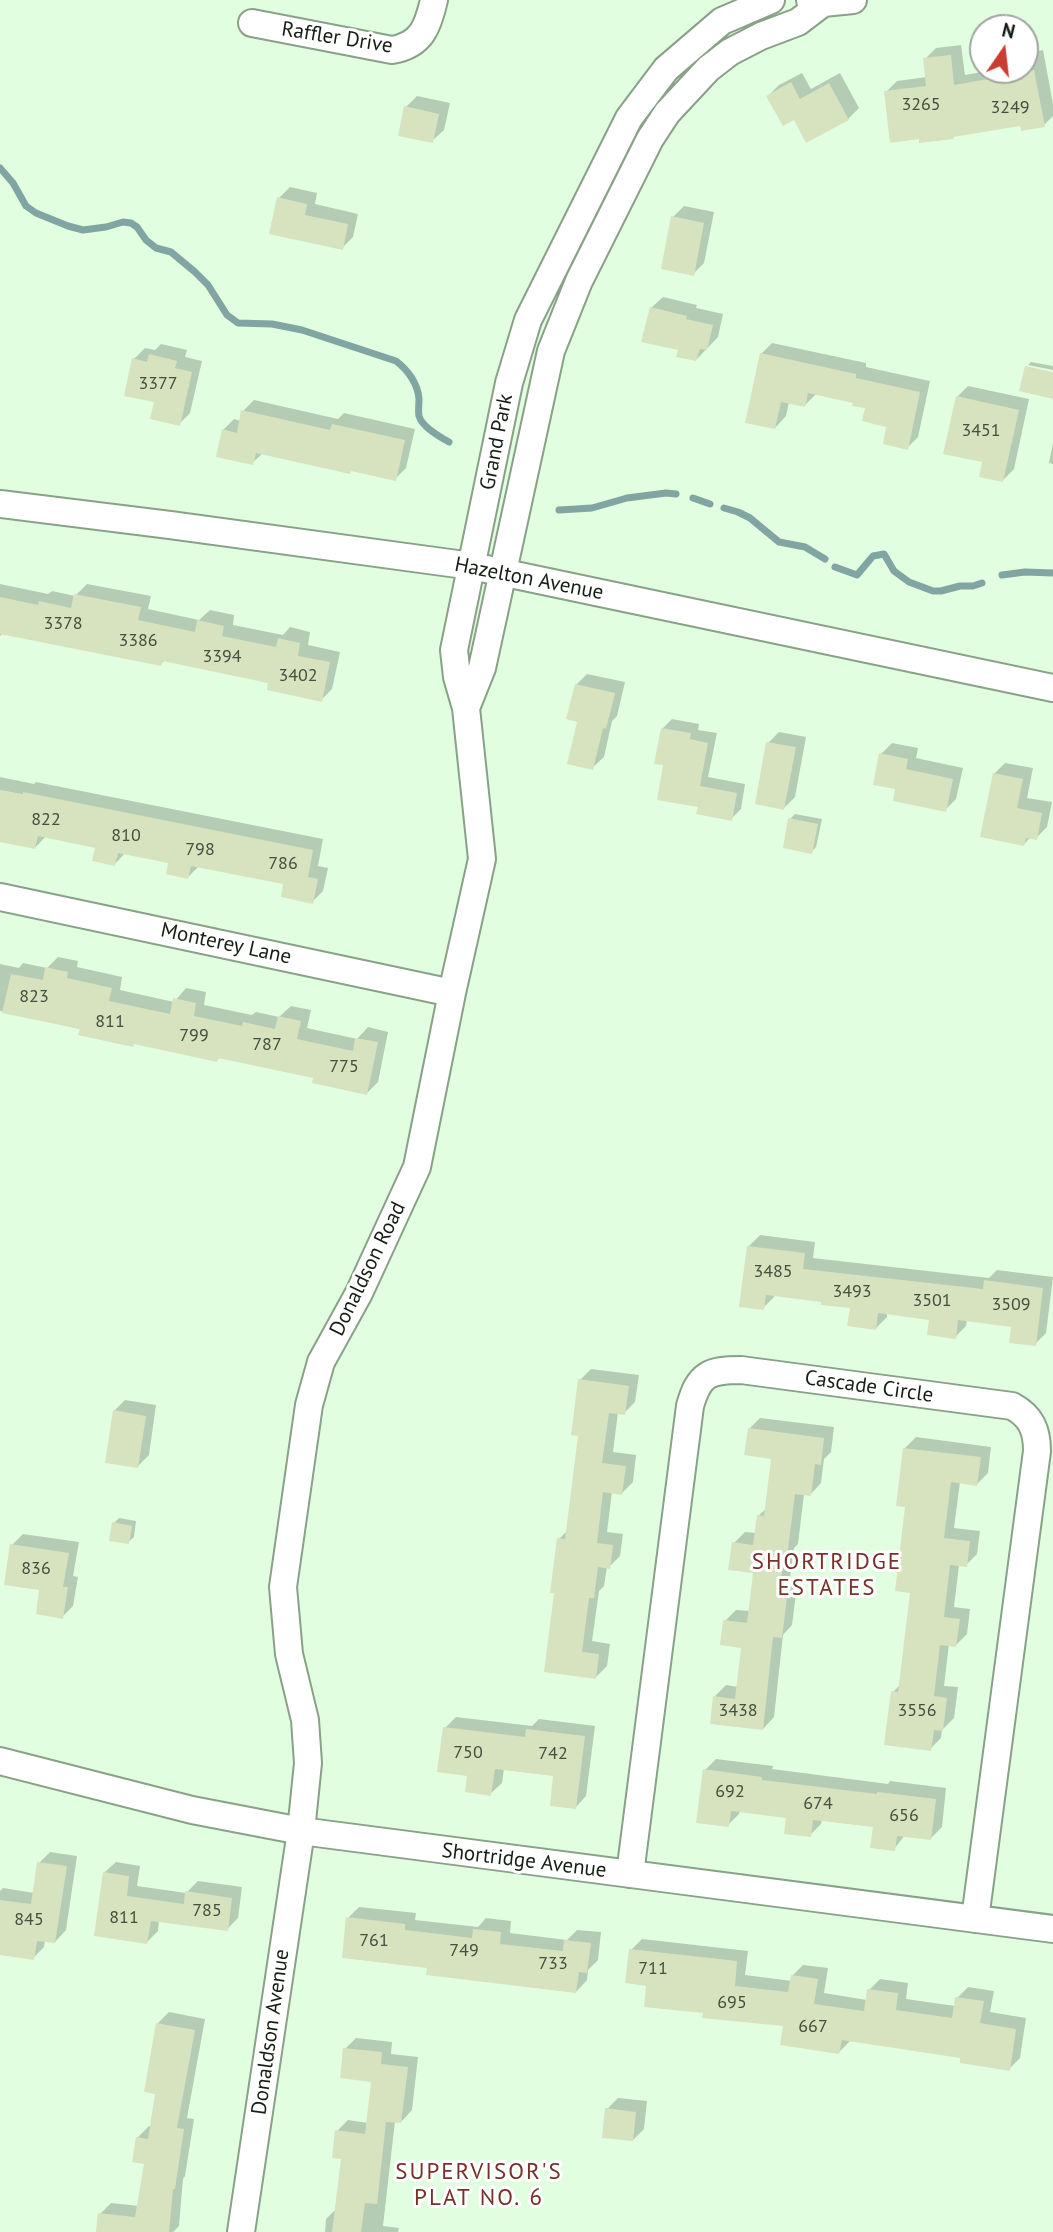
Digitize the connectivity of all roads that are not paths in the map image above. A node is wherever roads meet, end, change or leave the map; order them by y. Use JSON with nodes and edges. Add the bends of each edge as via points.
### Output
{"nodes":[{"id":1,"x":434,"y":0,"type":"edge"},
{"id":2,"x":771,"y":0,"type":"edge"},
{"id":3,"x":853,"y":0,"type":"edge"},
{"id":4,"x":819,"y":1,"type":"edge"},
{"id":5,"x":252,"y":23,"type":"dead end"},
{"id":6,"x":629,"y":118,"type":"junction"},
{"id":7,"x":650,"y":139,"type":"junction"},
{"id":8,"x":528,"y":320,"type":"junction"},
{"id":9,"x":559,"y":329,"type":"junction"},
{"id":10,"x":0,"y":504,"type":"edge"},
{"id":11,"x":472,"y":566,"type":"junction"},
{"id":12,"x":504,"y":572,"type":"junction"},
{"id":13,"x":1053,"y":688,"type":"edge"},
{"id":14,"x":466,"y":708,"type":"junction"},
{"id":15,"x":0,"y":897,"type":"edge"},
{"id":16,"x":452,"y":993,"type":"junction"},
{"id":17,"x":0,"y":1761,"type":"edge"},
{"id":18,"x":301,"y":1831,"type":"junction"},
{"id":19,"x":630,"y":1874,"type":"junction"},
{"id":20,"x":975,"y":1919,"type":"junction"},
{"id":21,"x":1053,"y":1929,"type":"edge"},
{"id":22,"x":242,"y":2232,"type":"edge"}],
"edges":[{"from":1,"to":5,"type":"street","name":"Raffler Drive","via":[[426,28],[415,42],[392,50]]},
{"from":2,"to":6,"type":"street","name":"Grand Park","via":[[722,22],[666,69]]},
{"from":3,"to":4,"type":"street","name":"Grand Park"},
{"from":4,"to":7,"type":"street","name":"Grand Park","via":[[798,22],[730,52],[708,69]]},
{"from":6,"to":7,"type":"street"},
{"from":6,"to":8,"type":"street","name":"Grand Park"},
{"from":7,"to":9,"type":"street","name":"Grand Park"},
{"from":8,"to":9,"type":"street"},
{"from":8,"to":11,"type":"street","name":"Grand Park","via":[[509,383]]},
{"from":9,"to":12,"type":"street","name":"Grand Park","via":[[538,404]]},
{"from":10,"to":11,"type":"street","name":"Hazelton Avenue"},
{"from":11,"to":12,"type":"street","name":"Hazelton Avenue"},
{"from":11,"to":14,"type":"street","name":"Donaldson Road","via":[[454,650]]},
{"from":12,"to":13,"type":"street","name":"Hazelton Avenue"},
{"from":12,"to":14,"type":"street","name":"Donaldson Road","via":[[482,668]]},
{"from":14,"to":16,"type":"street","name":"Donaldson Road","via":[[482,859]]},
{"from":15,"to":16,"type":"street","name":"Monterey Lane"},
{"from":16,"to":18,"type":"street","name":"Donaldson Road","via":[[417,1167],[359,1293],[321,1362],[309,1405],[283,1587],[289,1654],[305,1720],[307,1763]]},
{"from":17,"to":18,"type":"street","name":"Shortridge Avenue","via":[[192,1810]]},
{"from":18,"to":19,"type":"street","name":"Shortridge Avenue"},
{"from":18,"to":22,"type":"street","name":"Donaldson Avenue"},
{"from":19,"to":20,"type":"street","name":"Shortridge Avenue"},
{"from":19,"to":20,"type":"street","name":"Cascade Circle","via":[[690,1406],[695,1388],[708,1374],[741,1370],[1012,1406],[1034,1427],[1037,1451]]},
{"from":20,"to":21,"type":"street","name":"Shortridge Avenue"}]}
